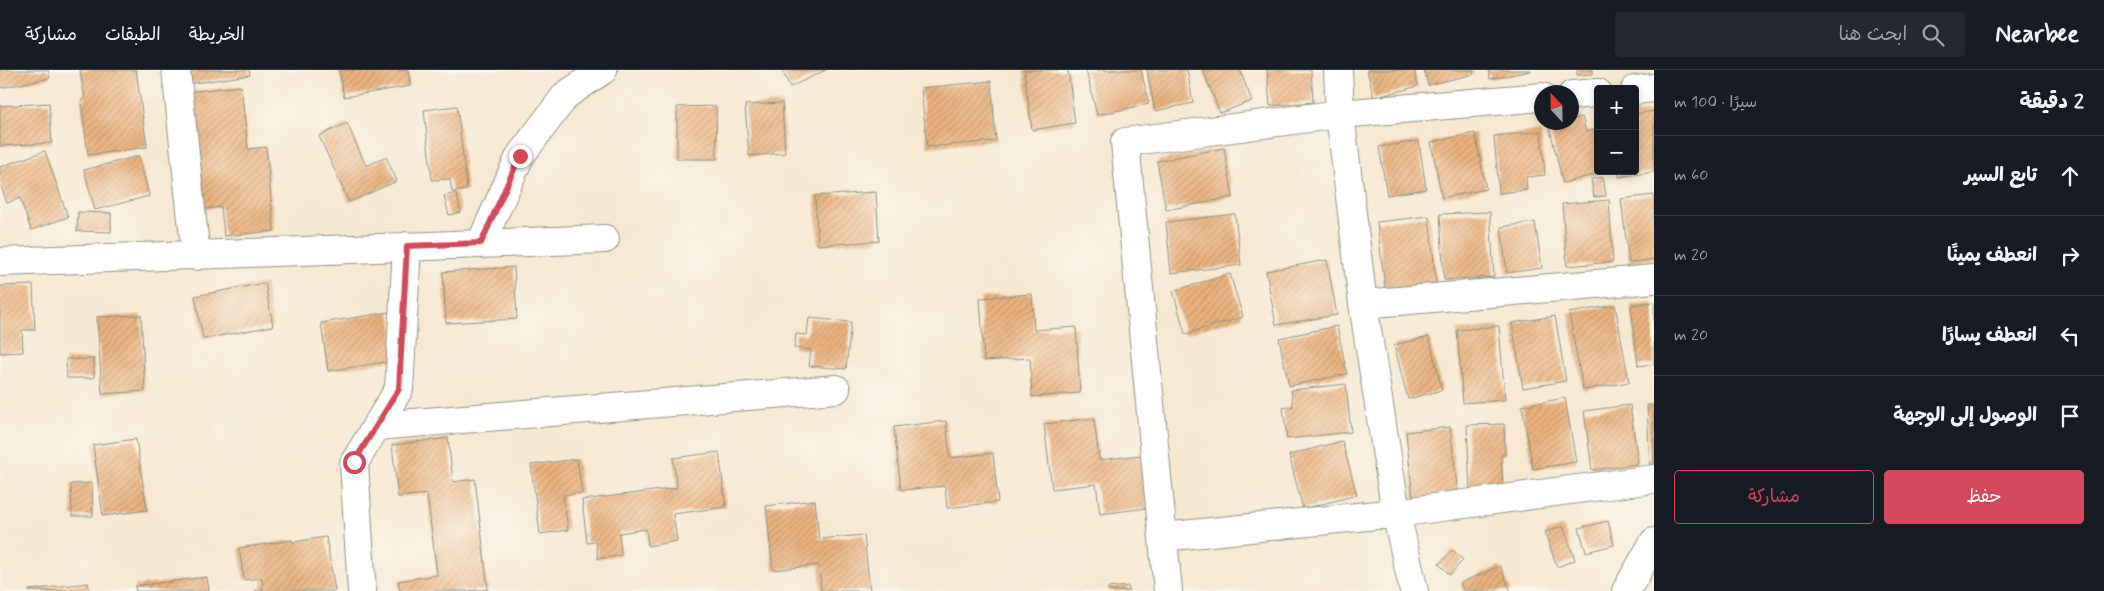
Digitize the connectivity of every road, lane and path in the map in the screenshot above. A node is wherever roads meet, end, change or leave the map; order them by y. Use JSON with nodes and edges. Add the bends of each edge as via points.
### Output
{"nodes":[{"id":1,"x":176,"y":70,"type":"edge"},
{"id":2,"x":604,"y":70,"type":"edge"},
{"id":3,"x":1338,"y":70,"type":"edge"},
{"id":4,"x":1654,"y":88,"type":"edge"},
{"id":5,"x":1639,"y":90,"type":"edge"},
{"id":6,"x":1594,"y":93,"type":"edge"},
{"id":7,"x":1579,"y":94,"type":"edge"},
{"id":8,"x":1534,"y":98,"type":"edge"},
{"id":9,"x":1340,"y":114,"type":"junction"},
{"id":10,"x":605,"y":239,"type":"dead end"},
{"id":11,"x":481,"y":243,"type":"junction"},
{"id":12,"x":407,"y":246,"type":"junction"},
{"id":13,"x":196,"y":256,"type":"junction"},
{"id":14,"x":0,"y":262,"type":"edge"},
{"id":15,"x":1654,"y":278,"type":"edge"},
{"id":16,"x":1363,"y":304,"type":"junction"},
{"id":17,"x":836,"y":389,"type":"dead end"},
{"id":18,"x":376,"y":426,"type":"junction"},
{"id":19,"x":1654,"y":479,"type":"edge"},
{"id":20,"x":1396,"y":513,"type":"junction"},
{"id":21,"x":1163,"y":537,"type":"junction"},
{"id":22,"x":1654,"y":542,"type":"edge"},
{"id":23,"x":362,"y":591,"type":"edge"},
{"id":24,"x":1168,"y":591,"type":"edge"},
{"id":25,"x":1414,"y":591,"type":"edge"},
{"id":26,"x":1626,"y":591,"type":"edge"}],
"edges":[{"from":1,"to":13,"type":"street"},
{"from":2,"to":11,"type":"street","via":[[566,95],[520,156]]},
{"from":3,"to":9,"type":"street"},
{"from":4,"to":5,"type":"street"},
{"from":6,"to":7,"type":"street"},
{"from":8,"to":9,"type":"street"},
{"from":9,"to":16,"type":"street"},
{"from":9,"to":21,"type":"street","via":[[1125,142]]},
{"from":10,"to":11,"type":"street"},
{"from":11,"to":12,"type":"street"},
{"from":12,"to":13,"type":"street"},
{"from":12,"to":18,"type":"street","via":[[399,389]]},
{"from":13,"to":14,"type":"street"},
{"from":15,"to":16,"type":"street"},
{"from":16,"to":20,"type":"street"},
{"from":17,"to":18,"type":"street"},
{"from":18,"to":23,"type":"street","via":[[354,462]]},
{"from":19,"to":20,"type":"street"},
{"from":20,"to":21,"type":"street"},
{"from":20,"to":25,"type":"street"},
{"from":21,"to":24,"type":"street"},
{"from":22,"to":26,"type":"street"}]}
